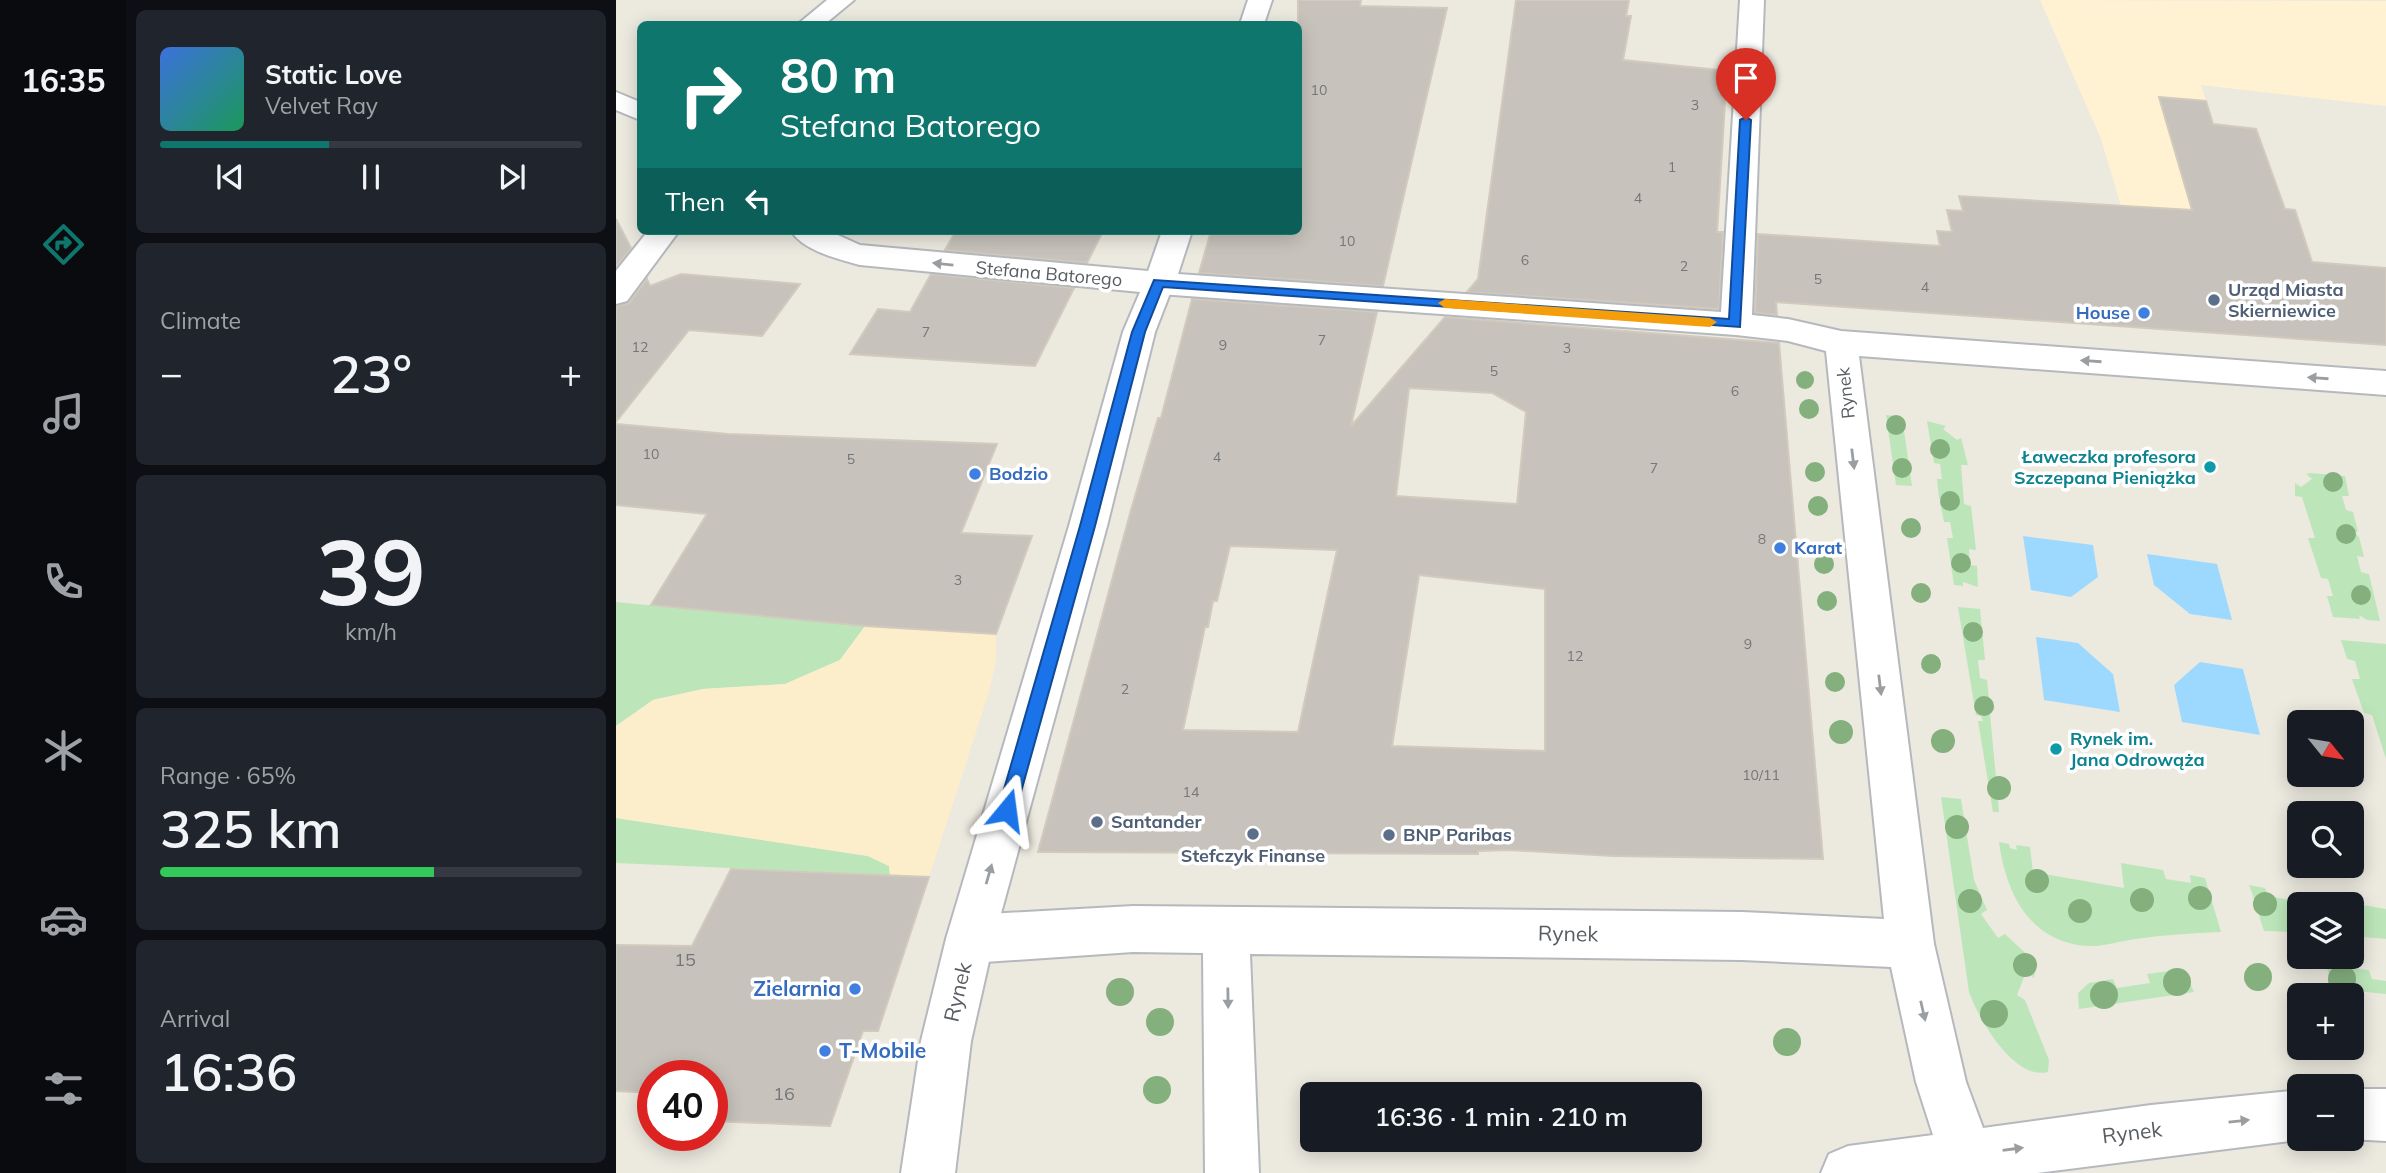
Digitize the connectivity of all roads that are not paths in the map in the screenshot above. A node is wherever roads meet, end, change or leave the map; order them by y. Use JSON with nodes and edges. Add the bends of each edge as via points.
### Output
{"nodes":[{"id":1,"x":842,"y":0,"type":"edge"},
{"id":2,"x":1260,"y":0,"type":"edge"},
{"id":3,"x":1752,"y":0,"type":"edge"},
{"id":4,"x":814,"y":21,"type":"edge"},
{"id":5,"x":1253,"y":21,"type":"edge"},
{"id":6,"x":616,"y":100,"type":"edge"},
{"id":7,"x":637,"y":110,"type":"edge"},
{"id":8,"x":678,"y":235,"type":"edge"},
{"id":9,"x":813,"y":235,"type":"edge"},
{"id":10,"x":1176,"y":235,"type":"edge"},
{"id":11,"x":656,"y":242,"type":"edge"},
{"id":12,"x":1159,"y":283,"type":"junction"},
{"id":13,"x":616,"y":293,"type":"edge"},
{"id":14,"x":1736,"y":324,"type":"junction"},
{"id":15,"x":1841,"y":343,"type":"junction"},
{"id":16,"x":2386,"y":383,"type":"edge"},
{"id":17,"x":1226,"y":930,"type":"junction"},
{"id":18,"x":970,"y":939,"type":"junction"},
{"id":19,"x":1910,"y":944,"type":"junction"},
{"id":20,"x":2364,"y":1115,"type":"edge"},
{"id":21,"x":2386,"y":1115,"type":"edge"},
{"id":22,"x":2287,"y":1117,"type":"edge"},
{"id":23,"x":1966,"y":1156,"type":"junction"},
{"id":24,"x":928,"y":1173,"type":"edge"},
{"id":25,"x":1232,"y":1173,"type":"edge"},
{"id":26,"x":1848,"y":1173,"type":"edge"}],
"edges":[{"from":1,"to":4,"type":"street"},
{"from":2,"to":5,"type":"street"},
{"from":3,"to":14,"type":"street"},
{"from":6,"to":7,"type":"street"},
{"from":8,"to":11,"type":"street"},
{"from":12,"to":9,"type":"street","name":"Stefana Batorego","one_way":true,"via":[[860,255]]},
{"from":10,"to":12,"type":"street"},
{"from":11,"to":13,"type":"street"},
{"from":12,"to":14,"type":"street","name":"Stefana Batorego"},
{"from":18,"to":12,"type":"street","one_way":true,"via":[[1139,332]]},
{"from":14,"to":15,"type":"street","name":"Stefana Batorego"},
{"from":16,"to":15,"type":"street","name":"Rynek","one_way":true},
{"from":15,"to":19,"type":"street","name":"Rynek","one_way":true},
{"from":17,"to":18,"type":"street","name":"Rynek","via":[[1133,929]]},
{"from":17,"to":19,"type":"street","name":"Rynek","via":[[1742,936]]},
{"from":17,"to":25,"type":"street","one_way":true},
{"from":18,"to":24,"type":"street","name":"Rynek","via":[[946,1041]]},
{"from":19,"to":23,"type":"street","name":"Rynek","one_way":true,"via":[[1941,1082]]},
{"from":20,"to":21,"type":"street"},
{"from":23,"to":22,"type":"street","name":"Rynek","one_way":true},
{"from":23,"to":26,"type":"street","name":"Rynek"}]}
